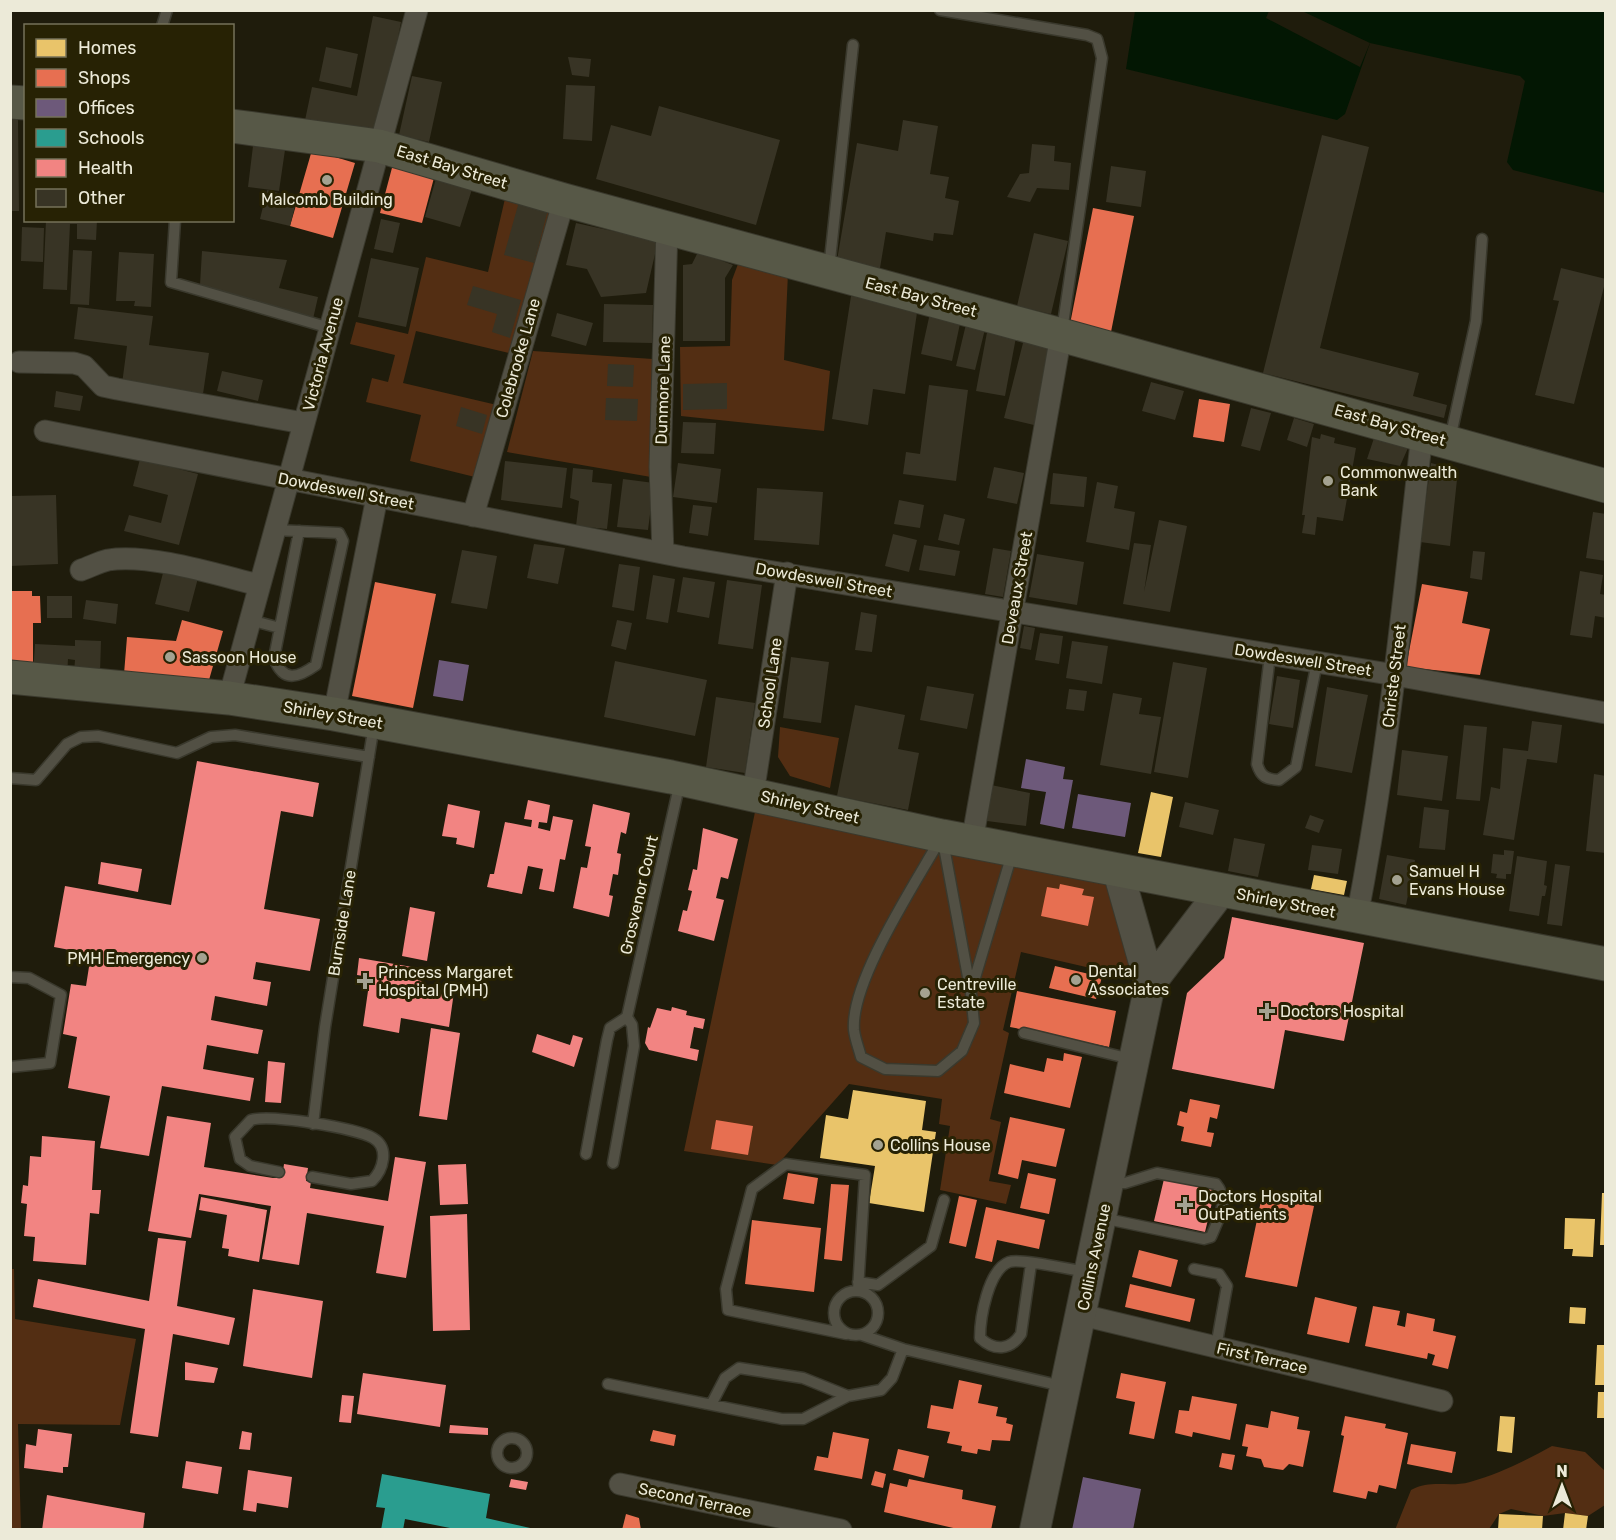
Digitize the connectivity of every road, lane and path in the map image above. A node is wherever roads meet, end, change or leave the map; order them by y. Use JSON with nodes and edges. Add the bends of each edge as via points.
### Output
{"nodes":[{"id":1,"x":417,"y":10,"type":"edge"},
{"id":2,"x":940,"y":10,"type":"edge"},
{"id":3,"x":853,"y":45,"type":"dead end"},
{"id":4,"x":234,"y":126,"type":"edge"},
{"id":5,"x":380,"y":146,"type":"junction"},
{"id":6,"x":564,"y":200,"type":"junction"},
{"id":7,"x":175,"y":222,"type":"edge"},
{"id":8,"x":667,"y":228,"type":"junction"},
{"id":9,"x":1482,"y":239,"type":"dead end"},
{"id":10,"x":828,"y":272,"type":"junction"},
{"id":11,"x":330,"y":328,"type":"junction"},
{"id":12,"x":1061,"y":334,"type":"junction"},
{"id":13,"x":20,"y":362,"type":"dead end"},
{"id":14,"x":303,"y":423,"type":"junction"},
{"id":15,"x":45,"y":431,"type":"dead end"},
{"id":16,"x":1436,"y":438,"type":"junction"},
{"id":17,"x":288,"y":480,"type":"junction"},
{"id":18,"x":1605,"y":486,"type":"edge"},
{"id":19,"x":377,"y":497,"type":"junction"},
{"id":20,"x":473,"y":516,"type":"junction"},
{"id":21,"x":274,"y":530,"type":"junction"},
{"id":22,"x":299,"y":531,"type":"junction"},
{"id":23,"x":663,"y":553,"type":"junction"},
{"id":24,"x":81,"y":570,"type":"dead end"},
{"id":25,"x":787,"y":573,"type":"junction"},
{"id":26,"x":260,"y":585,"type":"junction"},
{"id":27,"x":1012,"y":613,"type":"junction"},
{"id":28,"x":250,"y":620,"type":"junction"},
{"id":29,"x":280,"y":628,"type":"junction"},
{"id":30,"x":1270,"y":655,"type":"junction"},
{"id":31,"x":1317,"y":662,"type":"junction"},
{"id":32,"x":1395,"y":675,"type":"junction"},
{"id":33,"x":10,"y":677,"type":"edge"},
{"id":34,"x":229,"y":698,"type":"junction"},
{"id":35,"x":1605,"y":713,"type":"edge"},
{"id":36,"x":334,"y":714,"type":"junction"},
{"id":37,"x":375,"y":722,"type":"junction"},
{"id":38,"x":369,"y":757,"type":"junction"},
{"id":39,"x":10,"y":778,"type":"edge"},
{"id":40,"x":681,"y":779,"type":"junction"},
{"id":41,"x":753,"y":794,"type":"junction"},
{"id":42,"x":957,"y":839,"type":"junction"},
{"id":43,"x":1013,"y":850,"type":"junction"},
{"id":44,"x":1118,"y":871,"type":"junction"},
{"id":45,"x":1221,"y":891,"type":"junction"},
{"id":46,"x":1357,"y":917,"type":"junction"},
{"id":47,"x":1605,"y":964,"type":"edge"},
{"id":48,"x":10,"y":977,"type":"edge"},
{"id":49,"x":1150,"y":984,"type":"junction"},
{"id":50,"x":971,"y":993,"type":"junction"},
{"id":51,"x":627,"y":1017,"type":"junction"},
{"id":52,"x":1024,"y":1033,"type":"dead end"},
{"id":53,"x":1134,"y":1060,"type":"junction"},
{"id":54,"x":10,"y":1067,"type":"edge"},
{"id":55,"x":313,"y":1124,"type":"junction"},
{"id":56,"x":586,"y":1154,"type":"dead end"},
{"id":57,"x":613,"y":1162,"type":"dead end"},
{"id":58,"x":279,"y":1172,"type":"dead end"},
{"id":59,"x":312,"y":1177,"type":"dead end"},
{"id":60,"x":1109,"y":1183,"type":"junction"},
{"id":61,"x":944,"y":1200,"type":"dead end"},
{"id":62,"x":1102,"y":1218,"type":"junction"},
{"id":63,"x":1031,"y":1264,"type":"junction"},
{"id":64,"x":1194,"y":1269,"type":"dead end"},
{"id":65,"x":1091,"y":1273,"type":"junction"},
{"id":66,"x":858,"y":1286,"type":"junction"},
{"id":67,"x":1082,"y":1315,"type":"junction"},
{"id":68,"x":846,"y":1334,"type":"junction"},
{"id":69,"x":862,"y":1335,"type":"junction"},
{"id":70,"x":1216,"y":1347,"type":"junction"},
{"id":71,"x":903,"y":1349,"type":"junction"},
{"id":72,"x":608,"y":1384,"type":"dead end"},
{"id":73,"x":1065,"y":1387,"type":"junction"},
{"id":74,"x":848,"y":1396,"type":"junction"},
{"id":75,"x":1442,"y":1401,"type":"dead end"},
{"id":76,"x":712,"y":1403,"type":"junction"},
{"id":77,"x":620,"y":1484,"type":"dead end"},
{"id":78,"x":841,"y":1530,"type":"edge"},
{"id":79,"x":1035,"y":1530,"type":"edge"}],
"edges":[{"from":1,"to":5,"type":"street","name":"Victoria Avenue"},
{"from":2,"to":12,"type":"lane","via":[[1087,35],[1101,45]]},
{"from":3,"to":10,"type":"lane"},
{"from":4,"to":5,"type":"highway","name":"East Bay Street"},
{"from":5,"to":6,"type":"highway","name":"East Bay Street"},
{"from":5,"to":11,"type":"street","name":"Victoria Avenue"},
{"from":6,"to":8,"type":"highway","name":"East Bay Street"},
{"from":6,"to":20,"type":"street","name":"Colebrooke Lane"},
{"from":7,"to":11,"type":"lane","via":[[171,282]]},
{"from":8,"to":10,"type":"highway","name":"East Bay Street"},
{"from":8,"to":23,"type":"street","name":"Dunmore Lane","via":[[660,467]]},
{"from":9,"to":16,"type":"lane","via":[[1476,321]]},
{"from":10,"to":12,"type":"highway","name":"East Bay Street"},
{"from":11,"to":14,"type":"street","name":"Victoria Avenue"},
{"from":12,"to":16,"type":"highway","name":"East Bay Street"},
{"from":12,"to":27,"type":"street","name":"Deveaux Street"},
{"from":13,"to":14,"type":"street","via":[[74,363],[84,366],[103,386]]},
{"from":14,"to":17,"type":"street","name":"Victoria Avenue"},
{"from":15,"to":17,"type":"street","name":"Dowdeswell Street"},
{"from":16,"to":18,"type":"highway","name":"East Bay Street"},
{"from":16,"to":32,"type":"street","name":"Christe Street"},
{"from":17,"to":19,"type":"street","name":"Dowdeswell Street"},
{"from":17,"to":21,"type":"street","name":"Victoria Avenue"},
{"from":19,"to":20,"type":"street","name":"Dowdeswell Street"},
{"from":19,"to":36,"type":"street"},
{"from":20,"to":23,"type":"street","name":"Dowdeswell Street"},
{"from":21,"to":22,"type":"lane"},
{"from":21,"to":26,"type":"street","name":"Victoria Avenue"},
{"from":22,"to":29,"type":"lane"},
{"from":22,"to":29,"type":"lane","via":[[339,534],[343,541],[315,665],[301,676],[285,675],[278,670],[274,658]]},
{"from":23,"to":25,"type":"street","name":"Dowdeswell Street"},
{"from":24,"to":26,"type":"street","via":[[106,561],[130,559]]},
{"from":25,"to":27,"type":"street","name":"Dowdeswell Street"},
{"from":25,"to":41,"type":"street","name":"School Lane"},
{"from":26,"to":28,"type":"street","name":"Victoria Avenue"},
{"from":27,"to":30,"type":"street","name":"Dowdeswell Street"},
{"from":27,"to":42,"type":"street","name":"Deveaux Street"},
{"from":28,"to":29,"type":"lane"},
{"from":28,"to":34,"type":"street","name":"Victoria Avenue"},
{"from":30,"to":31,"type":"street","name":"Dowdeswell Street"},
{"from":30,"to":31,"type":"lane","via":[[1257,764],[1260,774],[1267,779],[1279,780],[1296,767]]},
{"from":31,"to":32,"type":"street","name":"Dowdeswell Street"},
{"from":32,"to":35,"type":"street","name":"Dowdeswell Street"},
{"from":32,"to":46,"type":"street","name":"Christe Street","via":[[1374,831]]},
{"from":33,"to":34,"type":"highway","name":"Shirley Street"},
{"from":34,"to":36,"type":"highway","name":"Shirley Street"},
{"from":36,"to":37,"type":"highway","name":"Shirley Street"},
{"from":37,"to":38,"type":"lane","name":"Burnside Lane"},
{"from":37,"to":40,"type":"highway","name":"Shirley Street"},
{"from":38,"to":39,"type":"lane","via":[[235,735],[211,737],[177,753],[98,736],[81,737],[66,744],[36,780]]},
{"from":38,"to":55,"type":"lane","name":"Burnside Lane"},
{"from":40,"to":41,"type":"highway","name":"Shirley Street"},
{"from":40,"to":51,"type":"lane","name":"Grosvenor Court"},
{"from":41,"to":42,"type":"highway","name":"Shirley Street"},
{"from":42,"to":43,"type":"highway","name":"Shirley Street"},
{"from":42,"to":50,"type":"lane"},
{"from":42,"to":50,"type":"lane","via":[[879,950],[861,993],[854,1029],[861,1058],[885,1069],[938,1071],[962,1051],[974,1023]]},
{"from":43,"to":44,"type":"highway","name":"Shirley Street"},
{"from":43,"to":50,"type":"lane"},
{"from":44,"to":45,"type":"highway","name":"Shirley Street"},
{"from":44,"to":49,"type":"street","name":"Collins Avenue"},
{"from":45,"to":46,"type":"highway","name":"Shirley Street"},
{"from":45,"to":49,"type":"street","name":"Collins Avenue"},
{"from":46,"to":47,"type":"highway","name":"Shirley Street"},
{"from":48,"to":54,"type":"lane","via":[[28,978],[61,995],[50,1064]]},
{"from":49,"to":53,"type":"street","name":"Collins Avenue"},
{"from":51,"to":56,"type":"lane","via":[[610,1028]]},
{"from":51,"to":57,"type":"lane","via":[[634,1046]]},
{"from":52,"to":53,"type":"lane"},
{"from":53,"to":60,"type":"street","name":"Collins Avenue"},
{"from":55,"to":58,"type":"lane","via":[[256,1118],[239,1130],[235,1144],[240,1159],[250,1166]]},
{"from":55,"to":59,"type":"lane","via":[[376,1139],[384,1156],[378,1176],[363,1184]]},
{"from":60,"to":62,"type":"street","name":"Collins Avenue"},
{"from":60,"to":62,"type":"lane","via":[[1125,1183],[1156,1173],[1216,1184],[1224,1203],[1211,1237],[1204,1239]]},
{"from":61,"to":66,"type":"lane","via":[[931,1246],[878,1285]]},
{"from":62,"to":65,"type":"street","name":"Collins Avenue"},
{"from":63,"to":63,"type":"lane","via":[[1021,1334],[1016,1343],[1004,1348],[990,1347],[980,1338],[988,1291],[999,1269],[1010,1262]]},
{"from":63,"to":65,"type":"lane"},
{"from":64,"to":70,"type":"lane","via":[[1219,1274],[1227,1286]]},
{"from":65,"to":67,"type":"street","name":"Collins Avenue"},
{"from":66,"to":68,"type":"lane","via":[[842,1294],[833,1307],[835,1323]]},
{"from":66,"to":68,"type":"lane","via":[[865,1175],[786,1164],[752,1189],[726,1289],[729,1310]]},
{"from":66,"to":69,"type":"lane","via":[[872,1296],[879,1311],[875,1326]]},
{"from":67,"to":70,"type":"street","name":"First Terrace"},
{"from":67,"to":73,"type":"street","name":"Collins Avenue"},
{"from":68,"to":69,"type":"lane"},
{"from":69,"to":71,"type":"lane"},
{"from":70,"to":75,"type":"street","name":"First Terrace"},
{"from":71,"to":73,"type":"lane"},
{"from":71,"to":74,"type":"lane","via":[[892,1378],[881,1390]]},
{"from":72,"to":76,"type":"lane"},
{"from":73,"to":79,"type":"street","name":"Collins Avenue"},
{"from":74,"to":76,"type":"lane","via":[[803,1419],[793,1420]]},
{"from":74,"to":76,"type":"lane","via":[[802,1378],[739,1368],[725,1378]]},
{"from":77,"to":78,"type":"street","name":"Second Terrace"}]}
